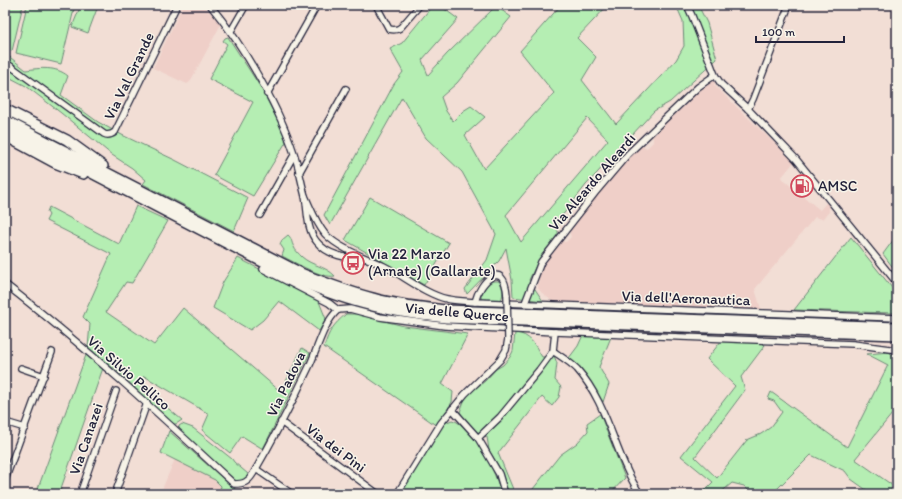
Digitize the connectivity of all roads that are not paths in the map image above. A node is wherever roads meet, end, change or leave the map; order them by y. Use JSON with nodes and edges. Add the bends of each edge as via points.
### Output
{"nodes":[{"id":1,"x":177,"y":5,"type":"edge"},
{"id":2,"x":210,"y":5,"type":"edge"},
{"id":3,"x":246,"y":5,"type":"edge"},
{"id":4,"x":317,"y":5,"type":"edge"},
{"id":5,"x":376,"y":5,"type":"edge"},
{"id":6,"x":420,"y":5,"type":"edge"},
{"id":7,"x":687,"y":5,"type":"edge"},
{"id":8,"x":789,"y":5,"type":"edge"},
{"id":9,"x":231,"y":31,"type":"junction"},
{"id":10,"x":5,"y":62,"type":"edge"},
{"id":11,"x":715,"y":76,"type":"junction"},
{"id":12,"x":346,"y":89,"type":"dead end"},
{"id":13,"x":267,"y":94,"type":"junction"},
{"id":14,"x":5,"y":109,"type":"edge"},
{"id":15,"x":748,"y":109,"type":"junction"},
{"id":16,"x":5,"y":120,"type":"edge"},
{"id":17,"x":5,"y":128,"type":"edge"},
{"id":18,"x":5,"y":136,"type":"edge"},
{"id":19,"x":294,"y":155,"type":"junction"},
{"id":20,"x":299,"y":173,"type":"junction"},
{"id":21,"x":118,"y":183,"type":"junction"},
{"id":22,"x":305,"y":196,"type":"junction"},
{"id":23,"x":260,"y":215,"type":"dead end"},
{"id":24,"x":366,"y":259,"type":"junction"},
{"id":25,"x":262,"y":269,"type":"dead end"},
{"id":26,"x":897,"y":283,"type":"edge"},
{"id":27,"x":5,"y":284,"type":"edge"},
{"id":28,"x":474,"y":302,"type":"junction"},
{"id":29,"x":525,"y":303,"type":"junction"},
{"id":30,"x":338,"y":310,"type":"junction"},
{"id":31,"x":897,"y":318,"type":"edge"},
{"id":32,"x":897,"y":327,"type":"edge"},
{"id":33,"x":555,"y":332,"type":"junction"},
{"id":34,"x":897,"y":335,"type":"edge"},
{"id":35,"x":897,"y":350,"type":"edge"},
{"id":36,"x":552,"y":351,"type":"junction"},
{"id":37,"x":52,"y":352,"type":"dead end"},
{"id":38,"x":21,"y":368,"type":"dead end"},
{"id":39,"x":44,"y":376,"type":"junction"},
{"id":40,"x":116,"y":391,"type":"dead end"},
{"id":41,"x":147,"y":403,"type":"junction"},
{"id":42,"x":452,"y":409,"type":"junction"},
{"id":43,"x":5,"y":422,"type":"edge"},
{"id":44,"x":281,"y":422,"type":"junction"},
{"id":45,"x":24,"y":428,"type":"junction"},
{"id":46,"x":478,"y":438,"type":"junction"},
{"id":47,"x":256,"y":469,"type":"junction"},
{"id":48,"x":5,"y":480,"type":"edge"},
{"id":49,"x":234,"y":484,"type":"joint"},
{"id":50,"x":80,"y":494,"type":"edge"},
{"id":51,"x":115,"y":494,"type":"edge"},
{"id":52,"x":292,"y":494,"type":"edge"},
{"id":53,"x":378,"y":494,"type":"edge"},
{"id":54,"x":397,"y":494,"type":"edge"},
{"id":55,"x":505,"y":494,"type":"edge"},
{"id":56,"x":640,"y":494,"type":"edge"}],
"edges":[{"from":1,"to":10,"type":"street","name":"Via Val Grande","via":[[112,134],[104,134]]},
{"from":2,"to":9,"type":"street"},
{"from":3,"to":9,"type":"street"},
{"from":4,"to":13,"type":"street"},
{"from":5,"to":6,"type":"street","via":[[391,30],[399,29]]},
{"from":7,"to":11,"type":"street"},
{"from":8,"to":15,"type":"street"},
{"from":9,"to":13,"type":"street"},
{"from":11,"to":15,"type":"street"},
{"from":11,"to":29,"type":"street","name":"Via Aleardo Aleardi","via":[[698,87],[628,154],[541,262]]},
{"from":12,"to":20,"type":"street"},
{"from":13,"to":19,"type":"street","via":[[286,129]]},
{"from":14,"to":21,"type":"highway","via":[[86,152]]},
{"from":15,"to":26,"type":"street","via":[[796,159]]},
{"from":16,"to":21,"type":"highway"},
{"from":17,"to":21,"type":"highway"},
{"from":18,"to":21,"type":"highway","via":[[55,163]]},
{"from":19,"to":20,"type":"street"},
{"from":19,"to":23,"type":"street"},
{"from":20,"to":22,"type":"street"},
{"from":21,"to":32,"type":"highway","via":[[303,274],[336,288],[374,299],[446,310]]},
{"from":21,"to":34,"type":"highway","via":[[299,281],[372,306],[446,318]]},
{"from":22,"to":24,"type":"street","via":[[318,224],[326,234],[335,242]]},
{"from":22,"to":24,"type":"street","via":[[309,228],[317,242],[343,258]]},
{"from":24,"to":28,"type":"street","name":"Via dell'Aeronautica","via":[[446,299]]},
{"from":25,"to":30,"type":"street"},
{"from":27,"to":41,"type":"street","name":"Via Silvio Pellico"},
{"from":28,"to":29,"type":"street","name":"Via dell'Aeronautica"},
{"from":28,"to":42,"type":"street","bridge":true,"via":[[480,288],[493,275],[504,280],[507,286],[506,350],[500,360]]},
{"from":29,"to":31,"type":"street","name":"Via dell'Aeronautica"},
{"from":30,"to":33,"type":"street","name":"Via delle Querce","via":[[350,309],[380,317],[445,326]]},
{"from":30,"to":44,"type":"street","name":"Via Padova","via":[[328,323],[309,368]]},
{"from":33,"to":35,"type":"street","name":"Via delle Querce","via":[[853,344]]},
{"from":33,"to":36,"type":"street"},
{"from":36,"to":46,"type":"street","via":[[500,417]]},
{"from":36,"to":56,"type":"street","via":[[576,368],[592,388]]},
{"from":37,"to":39,"type":"street"},
{"from":38,"to":39,"type":"street"},
{"from":39,"to":45,"type":"street"},
{"from":40,"to":50,"type":"street","name":"Via Canazei"},
{"from":41,"to":49,"type":"street","name":"Via Silvio Pellico"},
{"from":41,"to":51,"type":"street"},
{"from":42,"to":46,"type":"street"},
{"from":42,"to":54,"type":"street"},
{"from":43,"to":45,"type":"street"},
{"from":44,"to":47,"type":"street","name":"Via Padova"},
{"from":44,"to":53,"type":"street","name":"Via dei Pini"},
{"from":45,"to":48,"type":"street"},
{"from":46,"to":55,"type":"street","via":[[499,474]]},
{"from":47,"to":49,"type":"street","name":"Via Padova","via":[[249,481]]},
{"from":47,"to":52,"type":"street"}]}
